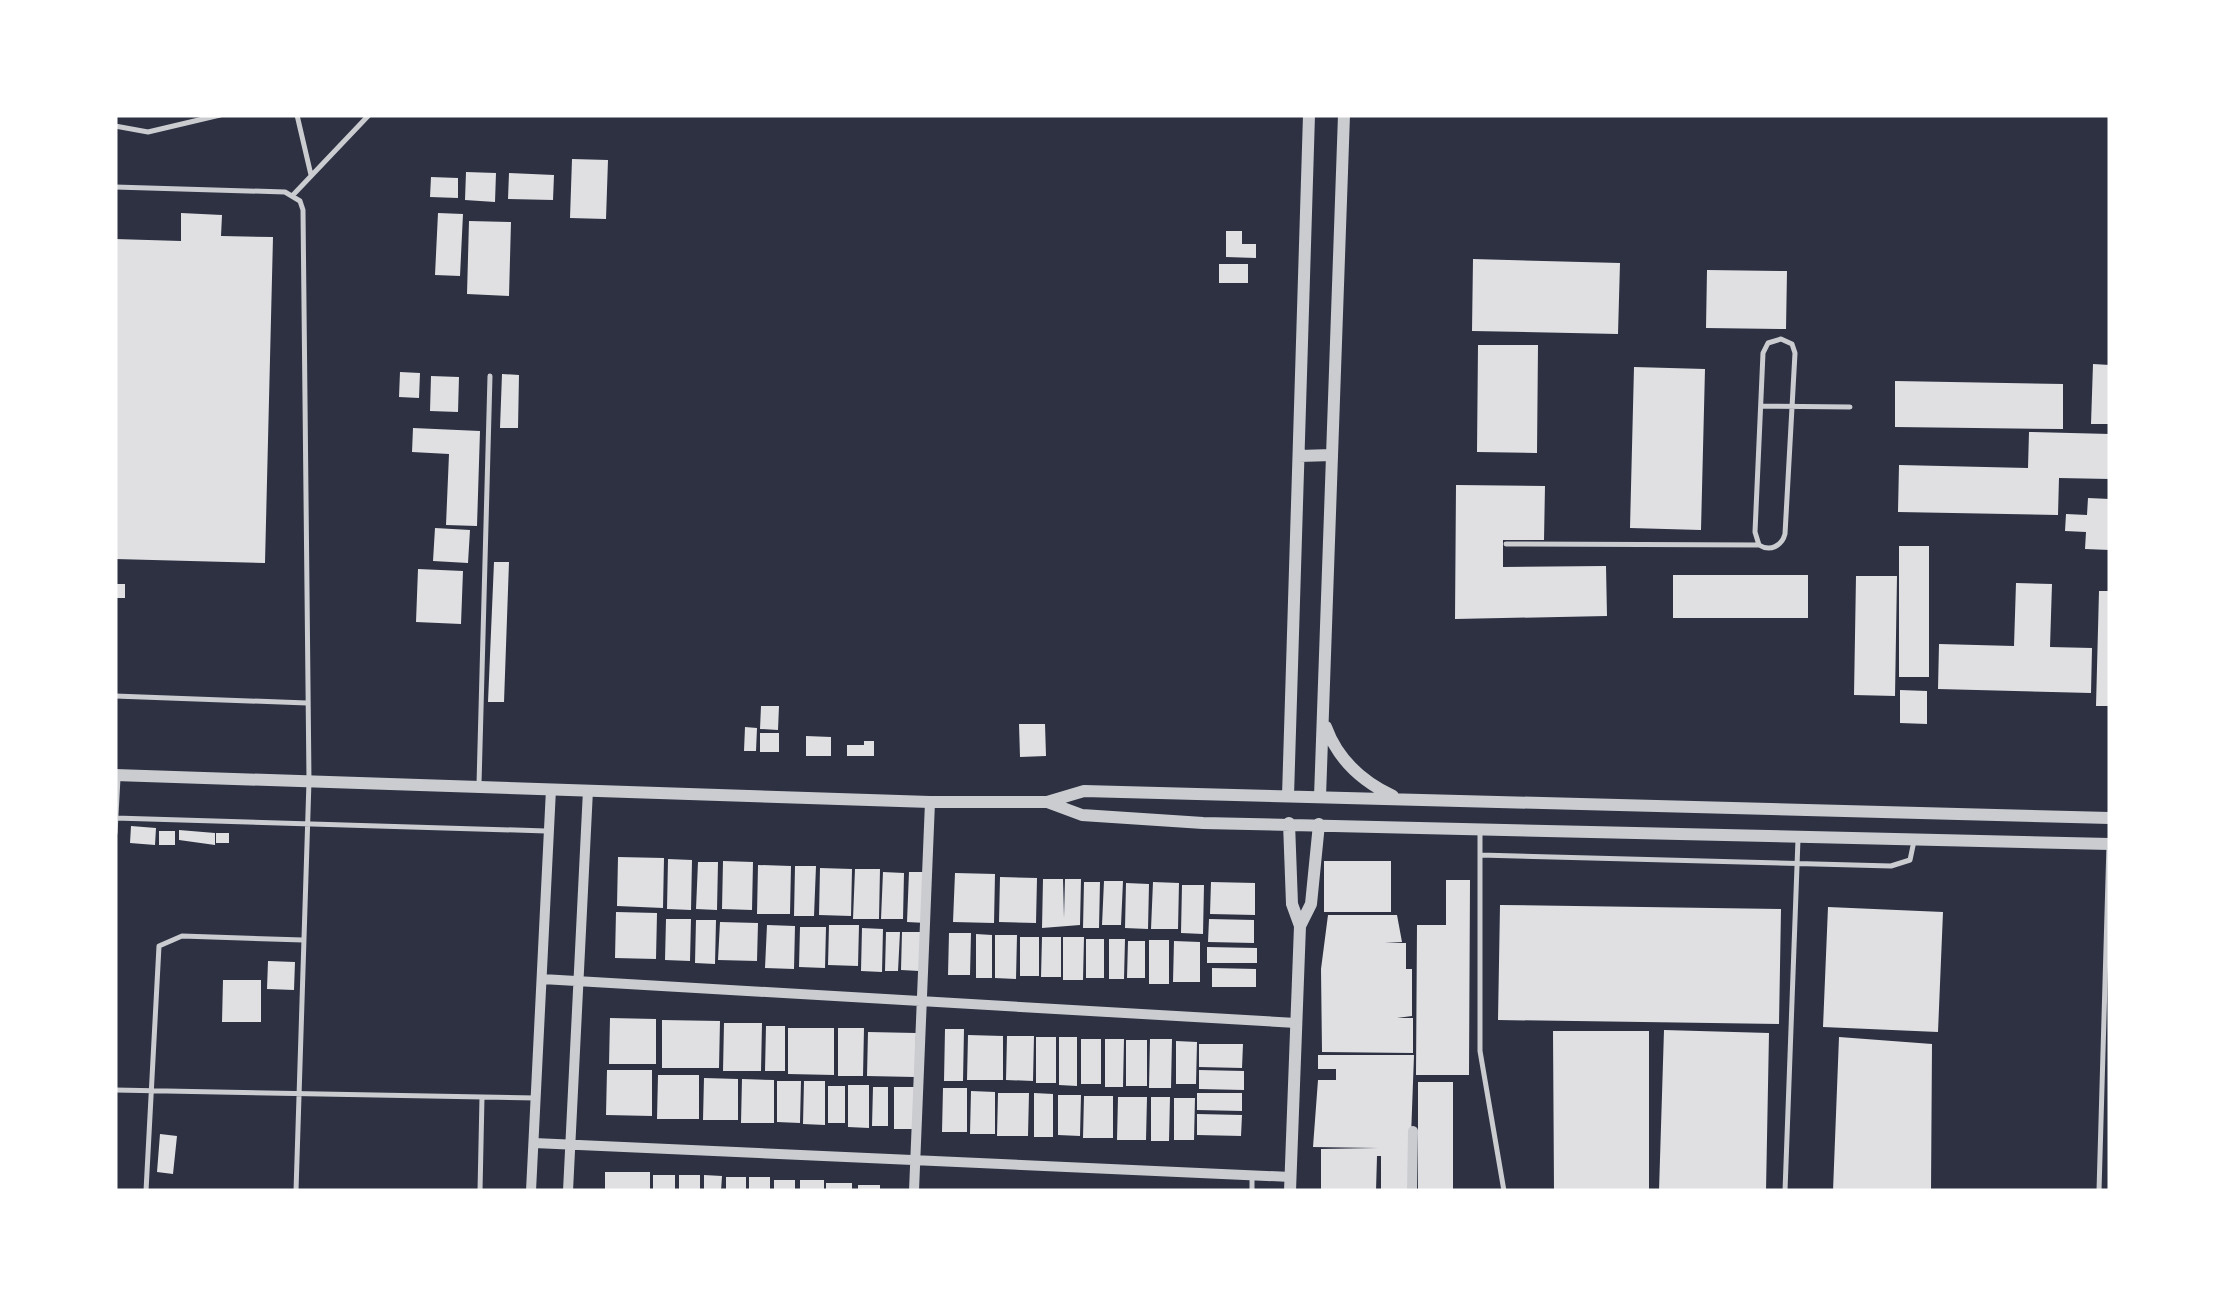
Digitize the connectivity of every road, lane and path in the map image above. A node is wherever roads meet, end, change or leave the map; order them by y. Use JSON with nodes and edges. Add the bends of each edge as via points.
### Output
{"nodes":[{"id":1,"x":220,"y":115,"type":"edge"},
{"id":2,"x":297,"y":115,"type":"edge"},
{"id":3,"x":369,"y":115,"type":"edge"},
{"id":4,"x":1309,"y":115,"type":"edge"},
{"id":5,"x":1344,"y":115,"type":"edge"},
{"id":6,"x":115,"y":126,"type":"edge"},
{"id":7,"x":311,"y":176,"type":"junction"},
{"id":8,"x":115,"y":187,"type":"edge"},
{"id":9,"x":293,"y":195,"type":"junction"},
{"id":10,"x":490,"y":376,"type":"dead end"},
{"id":11,"x":1761,"y":406,"type":"junction"},
{"id":12,"x":1793,"y":407,"type":"junction"},
{"id":13,"x":1850,"y":407,"type":"dead end"},
{"id":14,"x":1298,"y":456,"type":"junction"},
{"id":15,"x":1332,"y":456,"type":"junction"},
{"id":16,"x":1506,"y":544,"type":"dead end"},
{"id":17,"x":1759,"y":545,"type":"junction"},
{"id":18,"x":115,"y":696,"type":"edge"},
{"id":19,"x":308,"y":703,"type":"junction"},
{"id":20,"x":1324,"y":720,"type":"junction"},
{"id":21,"x":117,"y":775,"type":"edge"},
{"id":22,"x":309,"y":782,"type":"junction"},
{"id":23,"x":479,"y":787,"type":"junction"},
{"id":24,"x":552,"y":789,"type":"junction"},
{"id":25,"x":588,"y":790,"type":"junction"},
{"id":26,"x":1288,"y":796,"type":"junction"},
{"id":27,"x":1320,"y":796,"type":"junction"},
{"id":28,"x":1399,"y":799,"type":"junction"},
{"id":29,"x":930,"y":802,"type":"junction"},
{"id":30,"x":1047,"y":802,"type":"junction"},
{"id":31,"x":1799,"y":810,"type":"junction"},
{"id":32,"x":115,"y":818,"type":"edge"},
{"id":33,"x":2110,"y":818,"type":"edge"},
{"id":34,"x":307,"y":824,"type":"junction"},
{"id":35,"x":1289,"y":824,"type":"junction"},
{"id":36,"x":1320,"y":824,"type":"junction"},
{"id":37,"x":1480,"y":828,"type":"junction"},
{"id":38,"x":549,"y":831,"type":"junction"},
{"id":39,"x":115,"y":833,"type":"edge"},
{"id":40,"x":1798,"y":836,"type":"junction"},
{"id":41,"x":1914,"y":839,"type":"junction"},
{"id":42,"x":2110,"y":844,"type":"edge"},
{"id":43,"x":1480,"y":855,"type":"junction"},
{"id":44,"x":1797,"y":865,"type":"junction"},
{"id":45,"x":1300,"y":926,"type":"junction"},
{"id":46,"x":303,"y":940,"type":"junction"},
{"id":47,"x":542,"y":979,"type":"junction"},
{"id":48,"x":578,"y":982,"type":"junction"},
{"id":49,"x":922,"y":1002,"type":"junction"},
{"id":50,"x":1296,"y":1023,"type":"junction"},
{"id":51,"x":115,"y":1090,"type":"edge"},
{"id":52,"x":150,"y":1092,"type":"junction"},
{"id":53,"x":298,"y":1094,"type":"junction"},
{"id":54,"x":482,"y":1098,"type":"junction"},
{"id":55,"x":536,"y":1098,"type":"junction"},
{"id":56,"x":1413,"y":1131,"type":"dead end"},
{"id":57,"x":534,"y":1143,"type":"junction"},
{"id":58,"x":571,"y":1145,"type":"junction"},
{"id":59,"x":915,"y":1161,"type":"junction"},
{"id":60,"x":1252,"y":1177,"type":"junction"},
{"id":61,"x":1290,"y":1184,"type":"edge"},
{"id":62,"x":146,"y":1191,"type":"edge"},
{"id":63,"x":296,"y":1191,"type":"edge"},
{"id":64,"x":480,"y":1191,"type":"edge"},
{"id":65,"x":531,"y":1191,"type":"edge"},
{"id":66,"x":568,"y":1191,"type":"edge"},
{"id":67,"x":914,"y":1191,"type":"edge"},
{"id":68,"x":1252,"y":1191,"type":"edge"},
{"id":69,"x":1412,"y":1191,"type":"edge"},
{"id":70,"x":1504,"y":1191,"type":"edge"},
{"id":71,"x":1785,"y":1191,"type":"edge"},
{"id":72,"x":2098,"y":1191,"type":"edge"}],
"edges":[{"from":1,"to":6,"type":"lane","via":[[148,132]]},
{"from":2,"to":7,"type":"lane"},
{"from":3,"to":7,"type":"lane"},
{"from":4,"to":14,"type":"street"},
{"from":5,"to":15,"type":"street"},
{"from":7,"to":9,"type":"lane"},
{"from":8,"to":9,"type":"lane"},
{"from":9,"to":19,"type":"lane","via":[[304,218]]},
{"from":10,"to":23,"type":"lane"},
{"from":11,"to":12,"type":"lane"},
{"from":11,"to":12,"type":"lane","via":[[1763,352],[1781,339],[1794,348]]},
{"from":11,"to":17,"type":"lane"},
{"from":12,"to":13,"type":"lane"},
{"from":12,"to":17,"type":"lane","via":[[1785,534],[1772,548]]},
{"from":14,"to":15,"type":"street"},
{"from":14,"to":26,"type":"street"},
{"from":15,"to":20,"type":"street"},
{"from":16,"to":17,"type":"lane"},
{"from":18,"to":19,"type":"lane"},
{"from":19,"to":22,"type":"lane"},
{"from":20,"to":27,"type":"street"},
{"from":20,"to":28,"type":"street","via":[[1343,760]]},
{"from":21,"to":22,"type":"street"},
{"from":21,"to":32,"type":"lane"},
{"from":22,"to":23,"type":"street"},
{"from":22,"to":34,"type":"lane"},
{"from":23,"to":24,"type":"street"},
{"from":24,"to":25,"type":"street"},
{"from":24,"to":38,"type":"street"},
{"from":25,"to":29,"type":"street"},
{"from":25,"to":48,"type":"street"},
{"from":26,"to":27,"type":"street"},
{"from":26,"to":30,"type":"street","via":[[1084,791]]},
{"from":27,"to":28,"type":"street"},
{"from":28,"to":31,"type":"street"},
{"from":29,"to":30,"type":"street"},
{"from":29,"to":49,"type":"street"},
{"from":30,"to":35,"type":"street","via":[[1082,815]]},
{"from":31,"to":33,"type":"street"},
{"from":31,"to":40,"type":"street"},
{"from":32,"to":34,"type":"lane"},
{"from":32,"to":39,"type":"lane"},
{"from":34,"to":38,"type":"lane"},
{"from":34,"to":46,"type":"lane"},
{"from":35,"to":36,"type":"street"},
{"from":35,"to":45,"type":"street","via":[[1292,904]]},
{"from":36,"to":37,"type":"street"},
{"from":36,"to":45,"type":"street","via":[[1311,904]]},
{"from":37,"to":40,"type":"street"},
{"from":37,"to":43,"type":"lane"},
{"from":38,"to":47,"type":"street"},
{"from":40,"to":41,"type":"street"},
{"from":40,"to":44,"type":"lane"},
{"from":41,"to":42,"type":"street"},
{"from":41,"to":44,"type":"lane","via":[[1913,856],[1903,865]]},
{"from":42,"to":72,"type":"lane"},
{"from":43,"to":44,"type":"lane"},
{"from":43,"to":70,"type":"lane","via":[[1480,1051]]},
{"from":44,"to":71,"type":"lane"},
{"from":45,"to":50,"type":"street"},
{"from":46,"to":52,"type":"lane","via":[[182,936],[159,946]]},
{"from":46,"to":53,"type":"lane"},
{"from":47,"to":48,"type":"street"},
{"from":47,"to":55,"type":"street"},
{"from":48,"to":49,"type":"street"},
{"from":48,"to":58,"type":"street"},
{"from":49,"to":50,"type":"street"},
{"from":49,"to":59,"type":"street"},
{"from":50,"to":61,"type":"street"},
{"from":51,"to":52,"type":"lane"},
{"from":52,"to":53,"type":"lane"},
{"from":52,"to":62,"type":"lane"},
{"from":53,"to":54,"type":"lane"},
{"from":53,"to":63,"type":"lane"},
{"from":54,"to":55,"type":"lane"},
{"from":54,"to":64,"type":"lane"},
{"from":55,"to":57,"type":"street"},
{"from":56,"to":69,"type":"street"},
{"from":57,"to":58,"type":"street"},
{"from":57,"to":65,"type":"street"},
{"from":58,"to":59,"type":"street"},
{"from":58,"to":66,"type":"street"},
{"from":59,"to":60,"type":"street"},
{"from":59,"to":67,"type":"street"},
{"from":60,"to":61,"type":"street"},
{"from":60,"to":68,"type":"lane"}]}
